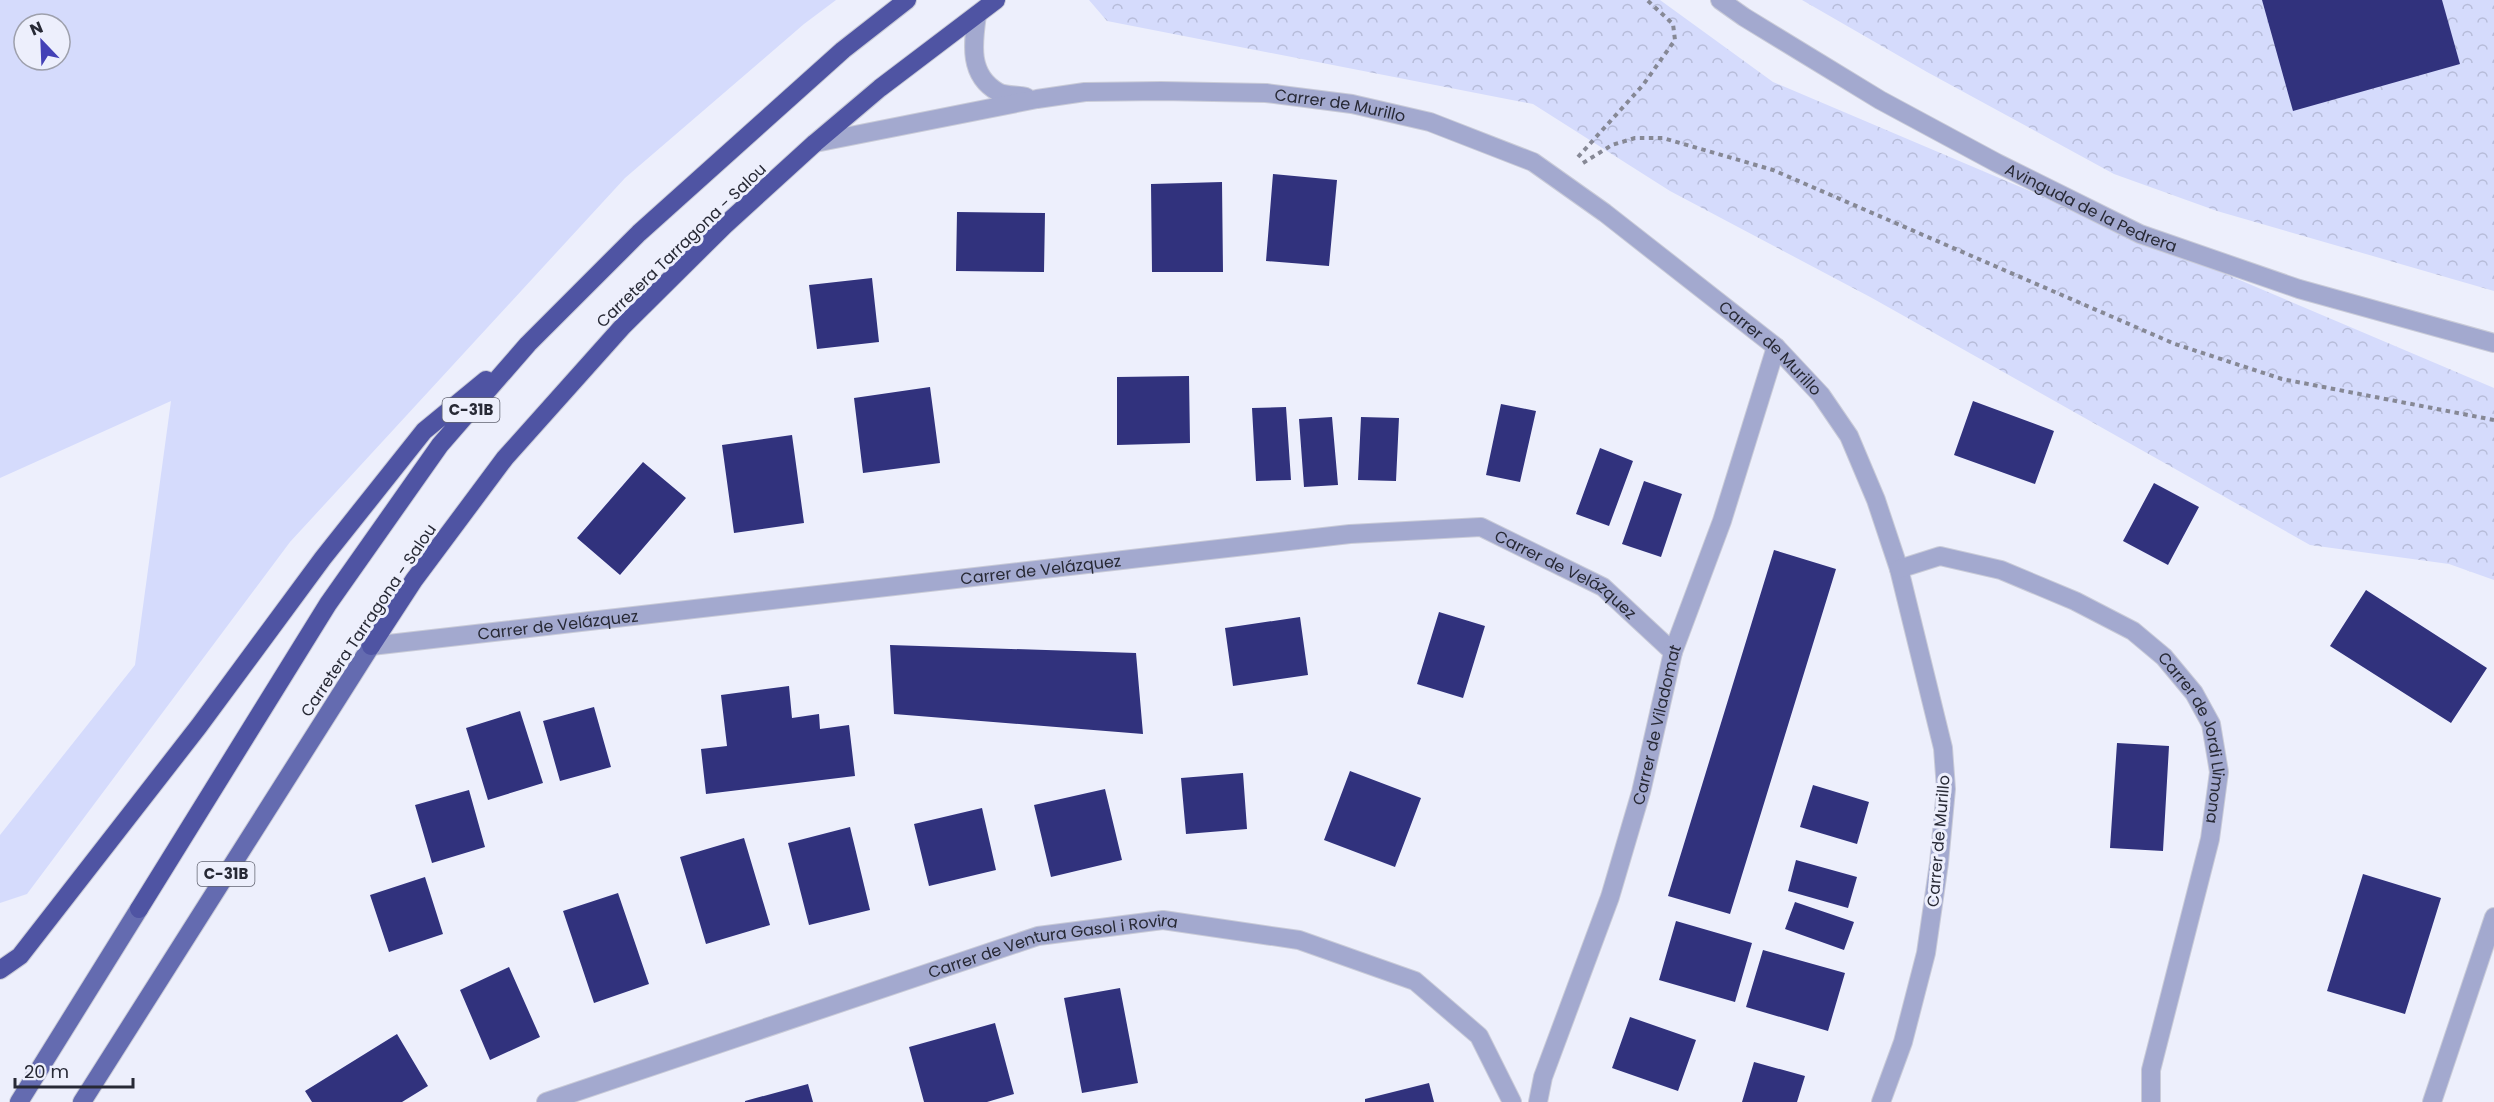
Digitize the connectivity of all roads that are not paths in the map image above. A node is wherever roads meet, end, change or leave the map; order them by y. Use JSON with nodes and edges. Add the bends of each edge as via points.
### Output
{"nodes":[{"id":1,"x":907,"y":0,"type":"edge"},
{"id":2,"x":996,"y":0,"type":"edge"},
{"id":3,"x":1720,"y":0,"type":"edge"},
{"id":4,"x":977,"y":15,"type":"junction"},
{"id":5,"x":1037,"y":99,"type":"junction"},
{"id":6,"x":815,"y":143,"type":"junction"},
{"id":7,"x":2494,"y":343,"type":"edge"},
{"id":8,"x":528,"y":344,"type":"junction"},
{"id":9,"x":1776,"y":347,"type":"junction"},
{"id":10,"x":1899,"y":568,"type":"junction"},
{"id":11,"x":371,"y":646,"type":"junction"},
{"id":12,"x":1673,"y":652,"type":"junction"},
{"id":13,"x":139,"y":909,"type":"joint"},
{"id":14,"x":2494,"y":917,"type":"edge"},
{"id":15,"x":0,"y":970,"type":"edge"},
{"id":16,"x":556,"y":1100,"type":"edge"},
{"id":17,"x":19,"y":1102,"type":"edge"},
{"id":18,"x":82,"y":1102,"type":"edge"},
{"id":19,"x":1512,"y":1102,"type":"edge"},
{"id":20,"x":1538,"y":1102,"type":"edge"},
{"id":21,"x":1881,"y":1102,"type":"edge"},
{"id":22,"x":2151,"y":1102,"type":"edge"},
{"id":23,"x":2432,"y":1102,"type":"edge"}],
"edges":[{"from":1,"to":8,"type":"highway","name":"Carretera Tarragona - Salou","number":"C-31B","via":[[843,50],[639,233]]},
{"from":2,"to":4,"type":"highway","name":"Carretera Tarragona - Salou","number":"C-31B"},
{"from":3,"to":7,"type":"street","name":"Avinguda de la Pedrera","via":[[1880,100],[2140,234],[2299,289]]},
{"from":4,"to":5,"type":"street","name":"Carrer de Murillo","via":[[972,48],[979,74],[999,92]]},
{"from":4,"to":6,"type":"highway","name":"Carretera Tarragona - Salou","number":"C-31B"},
{"from":5,"to":6,"type":"street","name":"Carrer de Murillo"},
{"from":5,"to":9,"type":"street","name":"Carrer de Murillo","via":[[1161,91],[1266,93],[1352,104],[1430,122],[1533,162],[1605,213]]},
{"from":6,"to":11,"type":"highway","name":"Carretera Tarragona - Salou","number":"C-31B","via":[[623,326],[513,449],[414,580]]},
{"from":8,"to":13,"type":"highway","name":"Carretera Tarragona - Salou","number":"C-31B","via":[[440,445],[328,604]]},
{"from":8,"to":15,"type":"highway","via":[[424,431],[20,956]]},
{"from":9,"to":10,"type":"street","name":"Carrer de Murillo","via":[[1821,395],[1849,436]]},
{"from":9,"to":12,"type":"street","name":"Carrer de Viladomat","via":[[1722,521]]},
{"from":10,"to":21,"type":"street","name":"Carrer de Murillo","via":[[1943,748],[1946,789],[1926,953],[1903,1042]]},
{"from":10,"to":22,"type":"street","name":"Carrer de Jordi Llimona","via":[[1940,556],[2001,570],[2075,601],[2133,631],[2164,657],[2194,693],[2211,724],[2220,772],[2210,839],[2151,1070]]},
{"from":11,"to":12,"type":"street","name":"Carrer de Velázquez","via":[[1350,534],[1481,527],[1603,587]]},
{"from":11,"to":18,"type":"main road","name":"Carretera Tarragona - Salou","number":"C-31B"},
{"from":12,"to":20,"type":"street","name":"Carrer de Viladomat","via":[[1641,792],[1610,897],[1543,1077]]},
{"from":13,"to":17,"type":"main road","name":"Carretera Tarragona - Salou","number":"C-31B"},
{"from":14,"to":23,"type":"street"},
{"from":16,"to":19,"type":"street","name":"Carrer de Ventura Gasol i Rovira","via":[[1038,936],[1162,920],[1299,940],[1415,981],[1479,1036]]}]}
